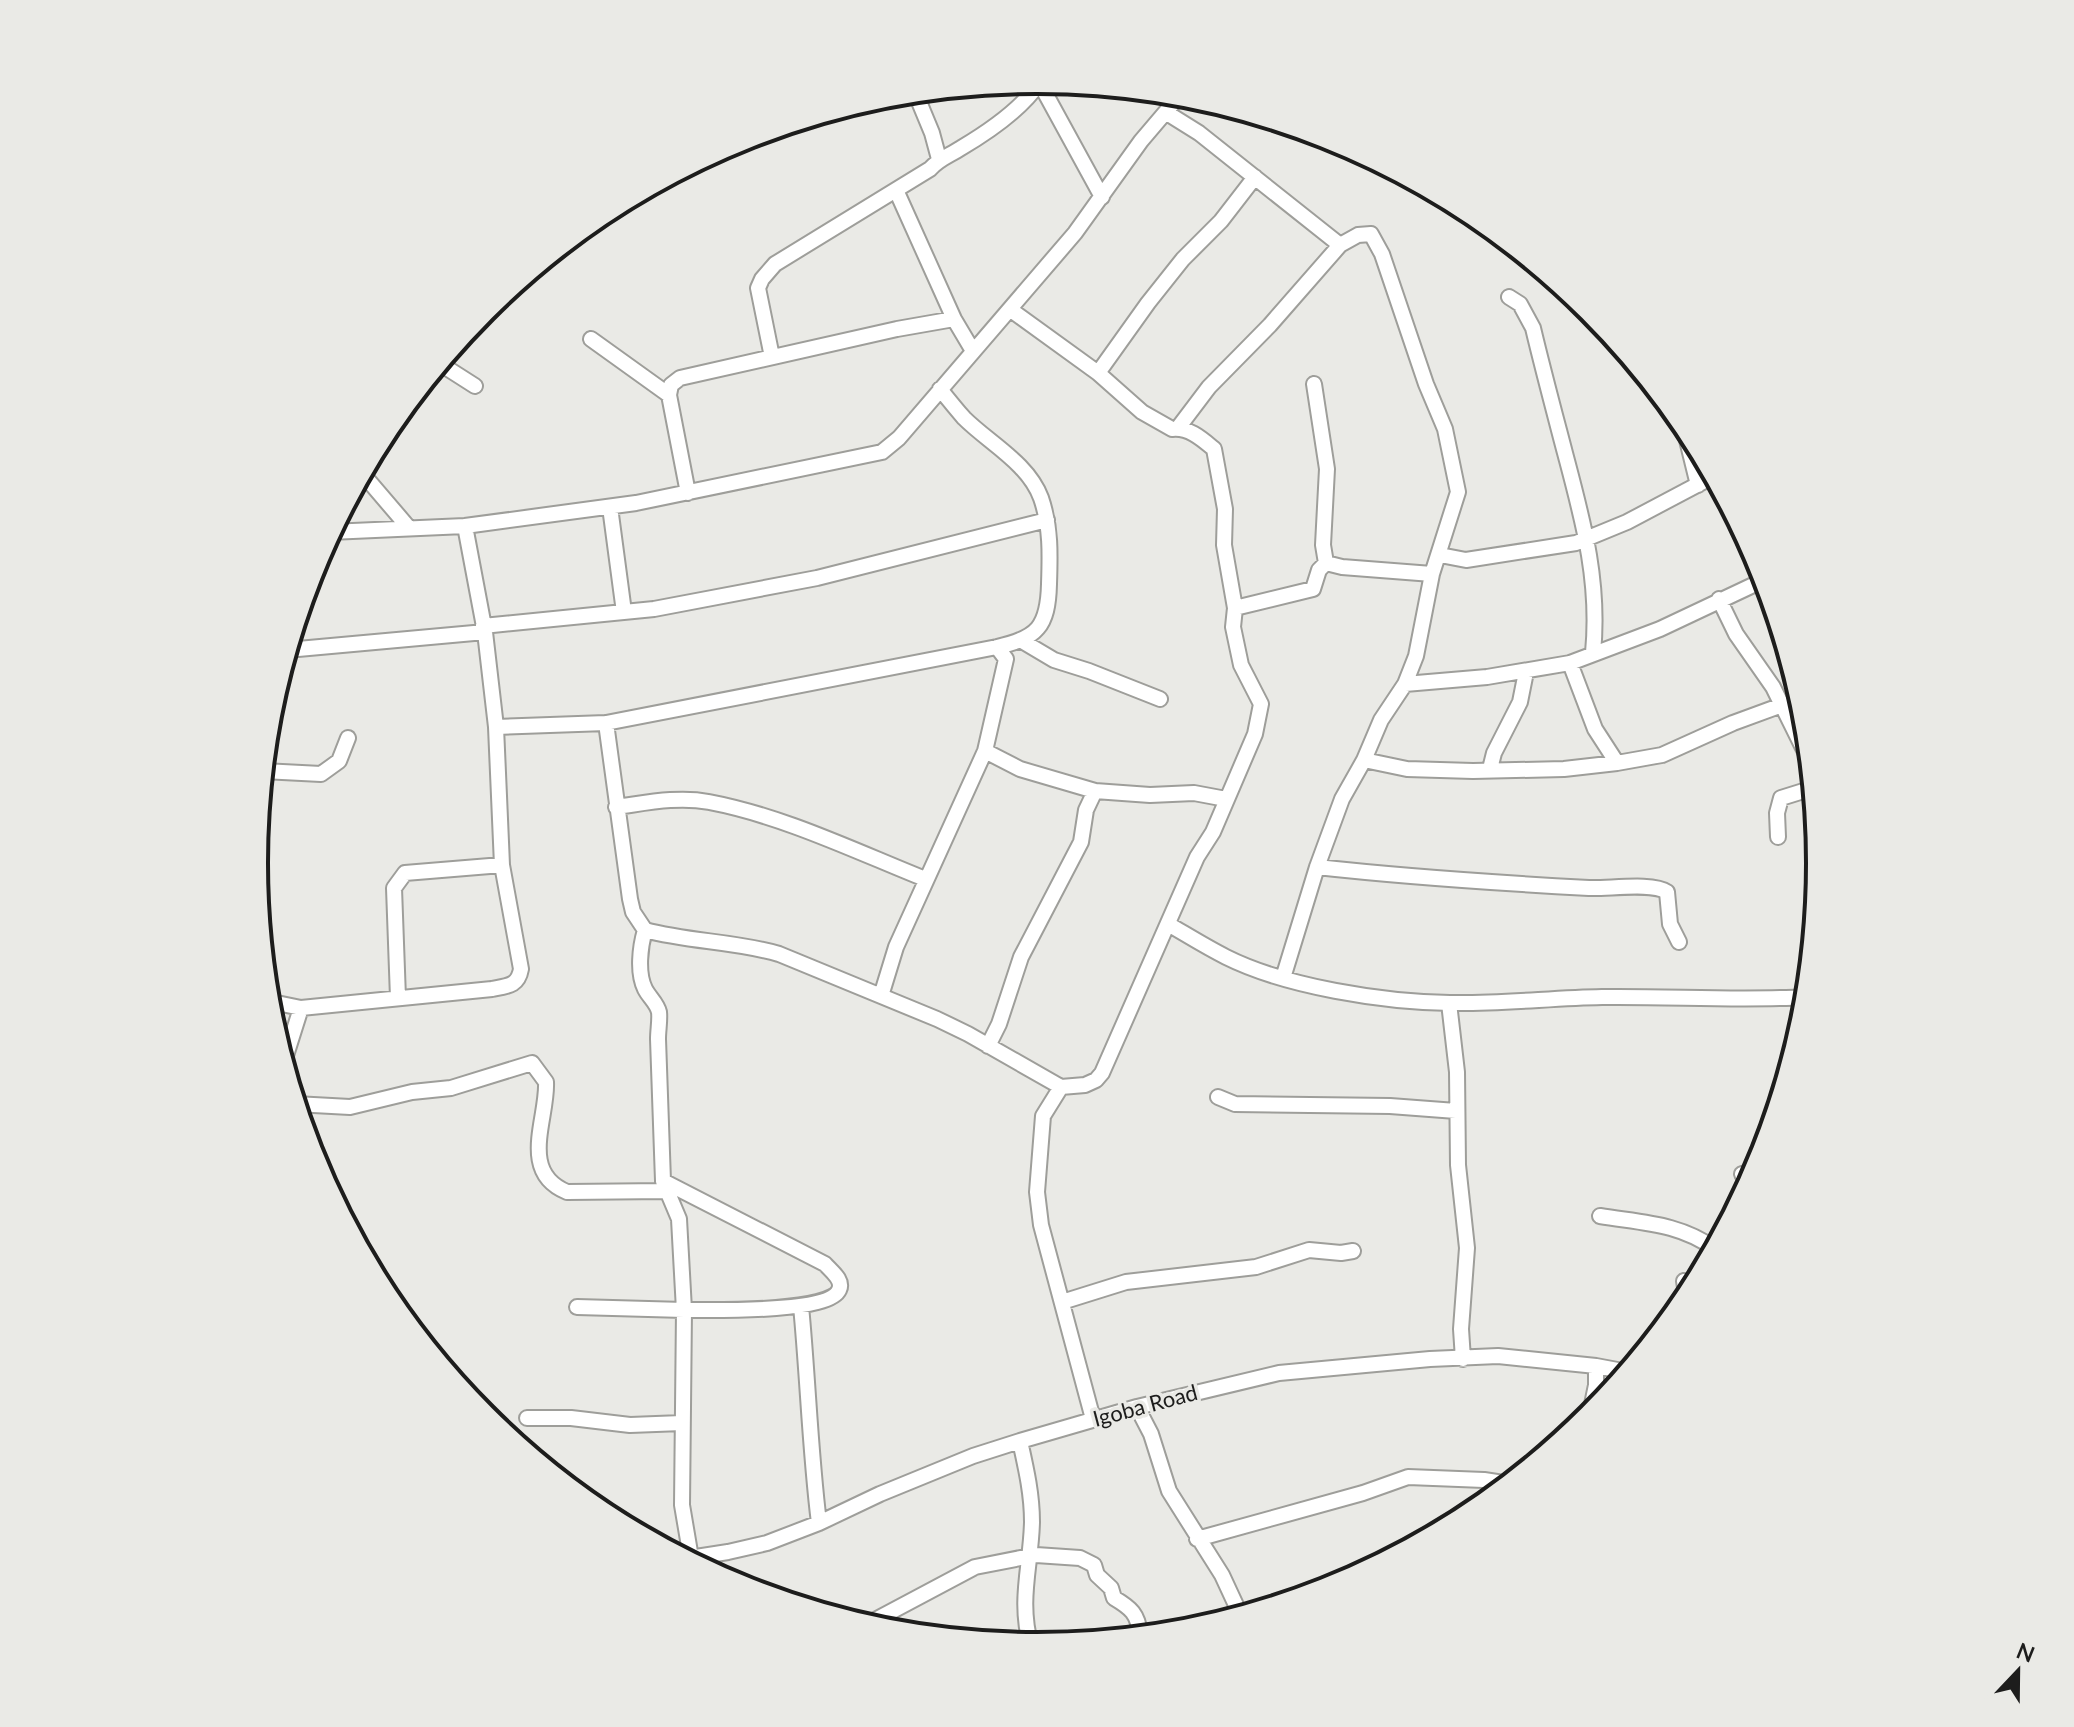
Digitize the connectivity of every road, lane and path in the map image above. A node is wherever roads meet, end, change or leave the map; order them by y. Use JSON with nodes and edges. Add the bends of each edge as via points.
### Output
{"nodes":[{"id":1,"x":1032,"y":94,"type":"edge"},
{"id":2,"x":1045,"y":94,"type":"edge"},
{"id":3,"x":920,"y":104,"type":"edge"},
{"id":4,"x":1172,"y":107,"type":"edge"},
{"id":5,"x":1167,"y":113,"type":"junction"},
{"id":6,"x":939,"y":159,"type":"junction"},
{"id":7,"x":1255,"y":177,"type":"junction"},
{"id":8,"x":896,"y":190,"type":"junction"},
{"id":9,"x":1102,"y":197,"type":"junction"},
{"id":10,"x":1340,"y":245,"type":"junction"},
{"id":11,"x":1509,"y":297,"type":"dead end"},
{"id":12,"x":1011,"y":310,"type":"junction"},
{"id":13,"x":954,"y":319,"type":"junction"},
{"id":14,"x":591,"y":339,"type":"dead end"},
{"id":15,"x":973,"y":351,"type":"junction"},
{"id":16,"x":772,"y":357,"type":"junction"},
{"id":17,"x":448,"y":369,"type":"edge"},
{"id":18,"x":1098,"y":373,"type":"junction"},
{"id":19,"x":1314,"y":384,"type":"dead end"},
{"id":20,"x":475,"y":386,"type":"dead end"},
{"id":21,"x":940,"y":389,"type":"junction"},
{"id":22,"x":669,"y":395,"type":"junction"},
{"id":23,"x":1189,"y":413,"type":"junction"},
{"id":24,"x":1178,"y":428,"type":"junction"},
{"id":25,"x":1195,"y":434,"type":"junction"},
{"id":26,"x":1692,"y":461,"type":"edge"},
{"id":27,"x":1704,"y":481,"type":"edge"},
{"id":28,"x":369,"y":482,"type":"edge"},
{"id":29,"x":1698,"y":485,"type":"junction"},
{"id":30,"x":688,"y":493,"type":"junction"},
{"id":31,"x":610,"y":507,"type":"junction"},
{"id":32,"x":1047,"y":520,"type":"junction"},
{"id":33,"x":465,"y":526,"type":"junction"},
{"id":34,"x":409,"y":528,"type":"junction"},
{"id":35,"x":343,"y":531,"type":"edge"},
{"id":36,"x":1587,"y":537,"type":"junction"},
{"id":37,"x":1440,"y":555,"type":"junction"},
{"id":38,"x":1326,"y":563,"type":"junction"},
{"id":39,"x":1432,"y":574,"type":"junction"},
{"id":40,"x":1754,"y":584,"type":"edge"},
{"id":41,"x":1719,"y":599,"type":"junction"},
{"id":42,"x":1235,"y":608,"type":"junction"},
{"id":43,"x":624,"y":612,"type":"junction"},
{"id":44,"x":484,"y":629,"type":"junction"},
{"id":45,"x":1022,"y":641,"type":"junction"},
{"id":46,"x":997,"y":647,"type":"junction"},
{"id":47,"x":298,"y":649,"type":"edge"},
{"id":48,"x":1593,"y":653,"type":"junction"},
{"id":49,"x":1570,"y":663,"type":"junction"},
{"id":50,"x":1526,"y":672,"type":"junction"},
{"id":51,"x":1405,"y":684,"type":"junction"},
{"id":52,"x":1160,"y":699,"type":"dead end"},
{"id":53,"x":1782,"y":705,"type":"junction"},
{"id":54,"x":606,"y":723,"type":"junction"},
{"id":55,"x":496,"y":727,"type":"junction"},
{"id":56,"x":1795,"y":731,"type":"edge"},
{"id":57,"x":348,"y":738,"type":"dead end"},
{"id":58,"x":985,"y":751,"type":"junction"},
{"id":59,"x":1364,"y":760,"type":"junction"},
{"id":60,"x":1617,"y":763,"type":"junction"},
{"id":61,"x":1490,"y":769,"type":"junction"},
{"id":62,"x":273,"y":772,"type":"edge"},
{"id":63,"x":1095,"y":791,"type":"junction"},
{"id":64,"x":1803,"y":791,"type":"edge"},
{"id":65,"x":1226,"y":799,"type":"junction"},
{"id":66,"x":616,"y":807,"type":"junction"},
{"id":67,"x":1778,"y":837,"type":"dead end"},
{"id":68,"x":502,"y":865,"type":"junction"},
{"id":69,"x":1317,"y":867,"type":"junction"},
{"id":70,"x":925,"y":879,"type":"junction"},
{"id":71,"x":1168,"y":924,"type":"junction"},
{"id":72,"x":645,"y":930,"type":"junction"},
{"id":73,"x":1679,"y":942,"type":"dead end"},
{"id":74,"x":1283,"y":978,"type":"junction"},
{"id":75,"x":881,"y":996,"type":"junction"},
{"id":76,"x":398,"y":998,"type":"junction"},
{"id":77,"x":1795,"y":998,"type":"edge"},
{"id":78,"x":1449,"y":1003,"type":"junction"},
{"id":79,"x":280,"y":1004,"type":"edge"},
{"id":80,"x":301,"y":1008,"type":"junction"},
{"id":81,"x":289,"y":1045,"type":"edge"},
{"id":82,"x":988,"y":1046,"type":"junction"},
{"id":83,"x":1061,"y":1087,"type":"junction"},
{"id":84,"x":1218,"y":1097,"type":"dead end"},
{"id":85,"x":306,"y":1105,"type":"edge"},
{"id":86,"x":1456,"y":1111,"type":"junction"},
{"id":87,"x":665,"y":1186,"type":"junction"},
{"id":88,"x":1600,"y":1216,"type":"dead end"},
{"id":89,"x":1706,"y":1243,"type":"edge"},
{"id":90,"x":1353,"y":1251,"type":"dead end"},
{"id":91,"x":1062,"y":1302,"type":"junction"},
{"id":92,"x":801,"y":1306,"type":"junction"},
{"id":93,"x":577,"y":1307,"type":"dead end"},
{"id":94,"x":684,"y":1310,"type":"junction"},
{"id":95,"x":1463,"y":1359,"type":"junction"},
{"id":96,"x":1596,"y":1366,"type":"junction"},
{"id":97,"x":1617,"y":1370,"type":"edge"},
{"id":98,"x":1594,"y":1394,"type":"edge"},
{"id":99,"x":1137,"y":1407,"type":"junction"},
{"id":100,"x":527,"y":1418,"type":"dead end"},
{"id":101,"x":1093,"y":1419,"type":"junction"},
{"id":102,"x":682,"y":1423,"type":"junction"},
{"id":103,"x":1020,"y":1441,"type":"junction"},
{"id":104,"x":1494,"y":1482,"type":"edge"},
{"id":105,"x":819,"y":1523,"type":"junction"},
{"id":106,"x":1197,"y":1539,"type":"junction"},
{"id":107,"x":686,"y":1548,"type":"edge"},
{"id":108,"x":700,"y":1555,"type":"edge"},
{"id":109,"x":1028,"y":1556,"type":"junction"},
{"id":110,"x":1237,"y":1607,"type":"edge"},
{"id":111,"x":881,"y":1617,"type":"edge"},
{"id":112,"x":1139,"y":1626,"type":"edge"},
{"id":113,"x":1028,"y":1633,"type":"edge"}],
"edges":[{"from":1,"to":6,"type":"street","via":[[960,150]]},
{"from":2,"to":9,"type":"street"},
{"from":3,"to":6,"type":"street"},
{"from":4,"to":5,"type":"street"},
{"from":5,"to":7,"type":"street"},
{"from":5,"to":9,"type":"street"},
{"from":6,"to":8,"type":"street"},
{"from":7,"to":10,"type":"street"},
{"from":7,"to":18,"type":"street","via":[[1183,259]]},
{"from":8,"to":13,"type":"street"},
{"from":8,"to":16,"type":"street","via":[[775,264],[762,279],[758,288]]},
{"from":9,"to":12,"type":"street"},
{"from":10,"to":23,"type":"street"},
{"from":10,"to":37,"type":"street","via":[[1365,233],[1376,240],[1445,429],[1458,492]]},
{"from":11,"to":36,"type":"street","via":[[1520,304],[1533,328]]},
{"from":12,"to":15,"type":"street"},
{"from":12,"to":18,"type":"street"},
{"from":13,"to":15,"type":"street"},
{"from":13,"to":16,"type":"street"},
{"from":14,"to":22,"type":"street"},
{"from":15,"to":21,"type":"street"},
{"from":16,"to":22,"type":"street","via":[[680,378]]},
{"from":17,"to":20,"type":"street"},
{"from":18,"to":24,"type":"street","via":[[1153,419]]},
{"from":19,"to":38,"type":"street","via":[[1327,469]]},
{"from":21,"to":30,"type":"street","via":[[882,452]]},
{"from":21,"to":32,"type":"street","via":[[1023,471],[1040,495]]},
{"from":22,"to":30,"type":"street"},
{"from":23,"to":24,"type":"street"},
{"from":23,"to":25,"type":"street"},
{"from":24,"to":25,"type":"street"},
{"from":25,"to":42,"type":"street","via":[[1214,449]]},
{"from":26,"to":29,"type":"street"},
{"from":27,"to":29,"type":"street"},
{"from":28,"to":34,"type":"street"},
{"from":29,"to":36,"type":"street"},
{"from":30,"to":31,"type":"street"},
{"from":31,"to":33,"type":"street"},
{"from":31,"to":43,"type":"street"},
{"from":32,"to":43,"type":"street","via":[[817,578]]},
{"from":32,"to":45,"type":"street","via":[[1048,601],[1040,627]]},
{"from":33,"to":34,"type":"street"},
{"from":33,"to":44,"type":"street"},
{"from":34,"to":35,"type":"street"},
{"from":36,"to":37,"type":"street","via":[[1466,560]]},
{"from":36,"to":48,"type":"street"},
{"from":37,"to":39,"type":"street"},
{"from":38,"to":39,"type":"street"},
{"from":38,"to":42,"type":"street","via":[[1313,589]]},
{"from":39,"to":51,"type":"street","via":[[1416,656]]},
{"from":40,"to":41,"type":"street"},
{"from":41,"to":48,"type":"street","via":[[1660,629]]},
{"from":41,"to":53,"type":"street"},
{"from":42,"to":65,"type":"street","via":[[1241,665],[1261,704],[1255,734]]},
{"from":43,"to":44,"type":"street"},
{"from":44,"to":47,"type":"street"},
{"from":44,"to":55,"type":"street"},
{"from":45,"to":46,"type":"street"},
{"from":45,"to":52,"type":"street","via":[[1067,666]]},
{"from":46,"to":54,"type":"street"},
{"from":46,"to":58,"type":"street","via":[[1006,659]]},
{"from":48,"to":49,"type":"street"},
{"from":49,"to":50,"type":"street"},
{"from":49,"to":60,"type":"street","via":[[1595,729]]},
{"from":50,"to":51,"type":"street"},
{"from":50,"to":61,"type":"street","via":[[1520,702]]},
{"from":51,"to":59,"type":"street","via":[[1381,720]]},
{"from":53,"to":56,"type":"street"},
{"from":53,"to":60,"type":"street","via":[[1662,755]]},
{"from":54,"to":55,"type":"street"},
{"from":54,"to":66,"type":"street"},
{"from":55,"to":68,"type":"street"},
{"from":57,"to":62,"type":"street","via":[[339,761],[321,774]]},
{"from":58,"to":63,"type":"street","via":[[1020,769]]},
{"from":58,"to":70,"type":"street"},
{"from":59,"to":61,"type":"street","via":[[1407,769]]},
{"from":59,"to":69,"type":"street","via":[[1342,799]]},
{"from":60,"to":61,"type":"street"},
{"from":63,"to":65,"type":"street","via":[[1194,793]]},
{"from":63,"to":82,"type":"street","via":[[1081,842],[1021,957]]},
{"from":64,"to":67,"type":"street","via":[[1781,798]]},
{"from":65,"to":71,"type":"street"},
{"from":66,"to":70,"type":"street","via":[[708,802],[785,824]]},
{"from":66,"to":72,"type":"street","via":[[633,912]]},
{"from":68,"to":76,"type":"street","via":[[405,873],[399,878],[394,888]]},
{"from":68,"to":76,"type":"street","via":[[519,980],[512,986]]},
{"from":69,"to":73,"type":"street","via":[[1607,889],[1659,886],[1667,892],[1670,924]]},
{"from":69,"to":74,"type":"street"},
{"from":70,"to":75,"type":"street"},
{"from":71,"to":74,"type":"street","via":[[1228,958]]},
{"from":71,"to":83,"type":"street","via":[[1102,1073],[1085,1085]]},
{"from":72,"to":75,"type":"street","via":[[755,947]]},
{"from":72,"to":87,"type":"street","via":[[643,982],[659,1015]]},
{"from":74,"to":78,"type":"street","via":[[1349,994]]},
{"from":75,"to":82,"type":"street"},
{"from":76,"to":80,"type":"street"},
{"from":77,"to":78,"type":"street"},
{"from":78,"to":86,"type":"street"},
{"from":79,"to":80,"type":"street"},
{"from":80,"to":81,"type":"street"},
{"from":82,"to":83,"type":"street"},
{"from":83,"to":91,"type":"street","via":[[1043,1116],[1037,1192]]},
{"from":84,"to":86,"type":"street","via":[[1235,1104]]},
{"from":85,"to":87,"type":"street","via":[[350,1107],[451,1088],[532,1063],[546,1082],[537,1140],[540,1158],[557,1188],[583,1193]]},
{"from":86,"to":95,"type":"street","via":[[1467,1248]]},
{"from":87,"to":92,"type":"street","via":[[825,1264],[839,1280],[838,1292]]},
{"from":87,"to":94,"type":"street","via":[[679,1219]]},
{"from":88,"to":89,"type":"street","via":[[1672,1226]]},
{"from":90,"to":91,"type":"street","via":[[1309,1250],[1256,1267],[1126,1282]]},
{"from":91,"to":101,"type":"street"},
{"from":92,"to":94,"type":"street"},
{"from":92,"to":105,"type":"street"},
{"from":93,"to":94,"type":"street"},
{"from":94,"to":102,"type":"street"},
{"from":95,"to":96,"type":"street","name":"Igoba Road","via":[[1498,1356]]},
{"from":95,"to":99,"type":"street","name":"Igoba Road","via":[[1279,1373]]},
{"from":96,"to":97,"type":"street","name":"Igoba Road"},
{"from":96,"to":98,"type":"street"},
{"from":99,"to":101,"type":"street","name":"Igoba Road"},
{"from":99,"to":106,"type":"street","via":[[1169,1491]]},
{"from":100,"to":102,"type":"street"},
{"from":101,"to":103,"type":"street","name":"Igoba Road"},
{"from":102,"to":107,"type":"street"},
{"from":103,"to":105,"type":"street","name":"Igoba Road"},
{"from":103,"to":109,"type":"street","via":[[1031,1489]]},
{"from":104,"to":106,"type":"street","via":[[1408,1477]]},
{"from":105,"to":108,"type":"street","name":"Igoba Road","via":[[767,1543]]},
{"from":106,"to":110,"type":"street"},
{"from":109,"to":111,"type":"street","via":[[975,1567]]},
{"from":109,"to":112,"type":"street","via":[[1073,1557],[1094,1565],[1114,1598],[1138,1616]]},
{"from":109,"to":113,"type":"street"}]}
